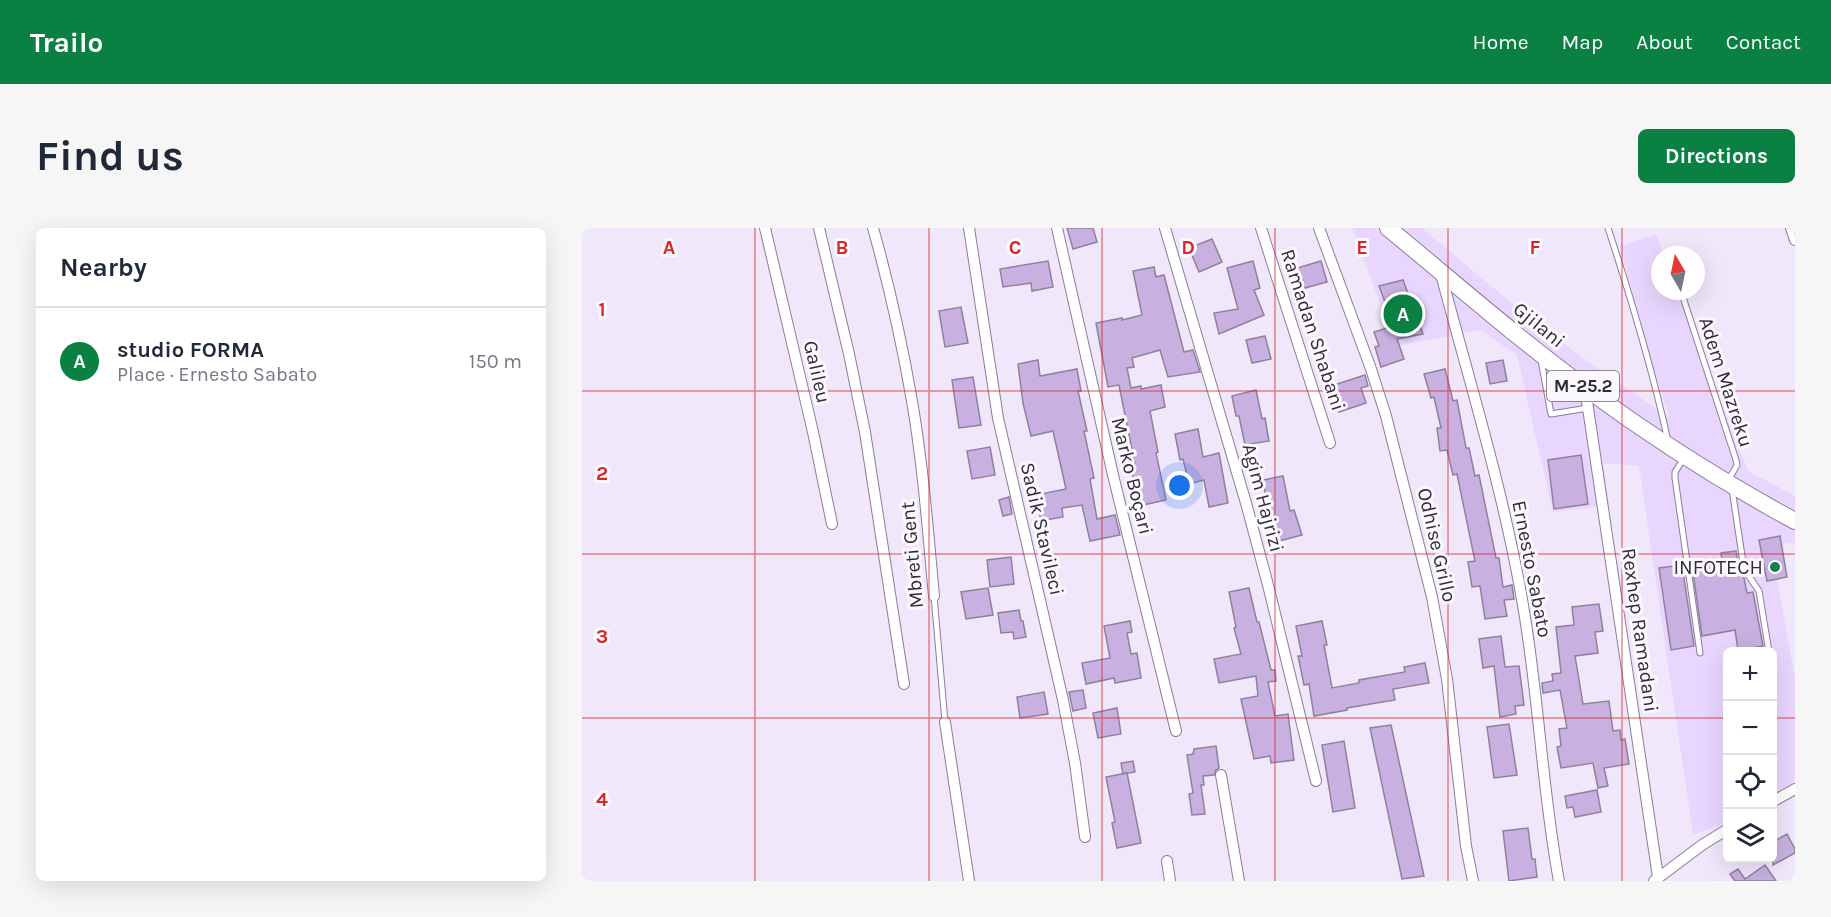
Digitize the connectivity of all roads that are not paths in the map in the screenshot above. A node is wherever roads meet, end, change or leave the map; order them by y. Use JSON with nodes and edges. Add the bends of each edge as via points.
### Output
{"nodes":[{"id":1,"x":765,"y":228,"type":"edge"},
{"id":2,"x":819,"y":228,"type":"edge"},
{"id":3,"x":873,"y":228,"type":"edge"},
{"id":4,"x":969,"y":228,"type":"edge"},
{"id":5,"x":1057,"y":228,"type":"edge"},
{"id":6,"x":1165,"y":228,"type":"edge"},
{"id":7,"x":1261,"y":228,"type":"edge"},
{"id":8,"x":1319,"y":228,"type":"edge"},
{"id":9,"x":1388,"y":228,"type":"edge"},
{"id":10,"x":1608,"y":228,"type":"edge"},
{"id":11,"x":1791,"y":228,"type":"edge"},
{"id":12,"x":1795,"y":240,"type":"edge"},
{"id":13,"x":1440,"y":270,"type":"junction"},
{"id":14,"x":1684,"y":300,"type":"edge"},
{"id":15,"x":1540,"y":353,"type":"junction"},
{"id":16,"x":1586,"y":388,"type":"junction"},
{"id":17,"x":1588,"y":408,"type":"junction"},
{"id":18,"x":1330,"y":443,"type":"dead end"},
{"id":19,"x":1669,"y":446,"type":"junction"},
{"id":20,"x":1685,"y":456,"type":"junction"},
{"id":21,"x":1729,"y":483,"type":"junction"},
{"id":22,"x":1795,"y":521,"type":"edge"},
{"id":23,"x":832,"y":525,"type":"dead end"},
{"id":24,"x":934,"y":596,"type":"joint"},
{"id":25,"x":1768,"y":647,"type":"edge"},
{"id":26,"x":1700,"y":653,"type":"dead end"},
{"id":27,"x":904,"y":684,"type":"dead end"},
{"id":28,"x":945,"y":722,"type":"joint"},
{"id":29,"x":1176,"y":731,"type":"dead end"},
{"id":30,"x":1221,"y":775,"type":"dead end"},
{"id":31,"x":1316,"y":781,"type":"dead end"},
{"id":32,"x":1795,"y":789,"type":"edge"},
{"id":33,"x":1777,"y":800,"type":"edge"},
{"id":34,"x":1723,"y":832,"type":"edge"},
{"id":35,"x":1085,"y":837,"type":"dead end"},
{"id":36,"x":1167,"y":861,"type":"dead end"},
{"id":37,"x":1656,"y":879,"type":"edge"},
{"id":38,"x":969,"y":881,"type":"edge"},
{"id":39,"x":1170,"y":881,"type":"edge"},
{"id":40,"x":1239,"y":881,"type":"edge"},
{"id":41,"x":1473,"y":881,"type":"edge"},
{"id":42,"x":1559,"y":881,"type":"edge"}],
"edges":[{"from":1,"to":23,"type":"street","name":"Galileu"},
{"from":2,"to":27,"type":"street","name":"Mbreti Gent","via":[[865,432]]},
{"from":3,"to":24,"type":"street","name":"Mbreti Gent","via":[[913,402]]},
{"from":4,"to":35,"type":"street","name":"Sadik Stavileci","via":[[998,418],[1063,700]]},
{"from":5,"to":29,"type":"street","name":"Marko Boçari"},
{"from":6,"to":31,"type":"street","name":"Agim Hajrizi","via":[[1246,503]]},
{"from":7,"to":18,"type":"street","name":"Ramadan Shabani"},
{"from":8,"to":41,"type":"street","name":"Odhise Grillo","via":[[1386,416],[1427,574],[1447,679]]},
{"from":9,"to":13,"type":"main road","name":"Gjilani","number":"M-25.2"},
{"from":10,"to":19,"type":"lane","via":[[1655,381]]},
{"from":11,"to":12,"type":"street"},
{"from":13,"to":15,"type":"main road","name":"Gjilani","number":"M-25.2"},
{"from":13,"to":42,"type":"street","name":"Ernesto Sabato","via":[[1512,544]]},
{"from":14,"to":21,"type":"lane","name":"Adem Mazreku","via":[[1736,460]]},
{"from":15,"to":16,"type":"main road","name":"Gjilani","number":"M-25.2"},
{"from":15,"to":17,"type":"lane","via":[[1551,414]]},
{"from":16,"to":17,"type":"street","name":"Rexhep Ramadani"},
{"from":16,"to":19,"type":"main road","name":"Gjilani","number":"M-25.2"},
{"from":17,"to":37,"type":"street","name":"Rexhep Ramadani"},
{"from":19,"to":20,"type":"main road","name":"Gjilani","number":"M-25.2"},
{"from":20,"to":21,"type":"main road","name":"Gjilani","number":"M-25.2"},
{"from":20,"to":26,"type":"lane","via":[[1675,478]]},
{"from":21,"to":22,"type":"main road","name":"Gjilani","number":"M-25.2"},
{"from":21,"to":25,"type":"lane","via":[[1744,569],[1759,591]]},
{"from":24,"to":28,"type":"lane","name":"Mbreti Gent"},
{"from":28,"to":38,"type":"street","name":"Mbreti Gent"},
{"from":30,"to":40,"type":"street"},
{"from":32,"to":33,"type":"street"},
{"from":34,"to":37,"type":"street"},
{"from":36,"to":39,"type":"street"}]}
